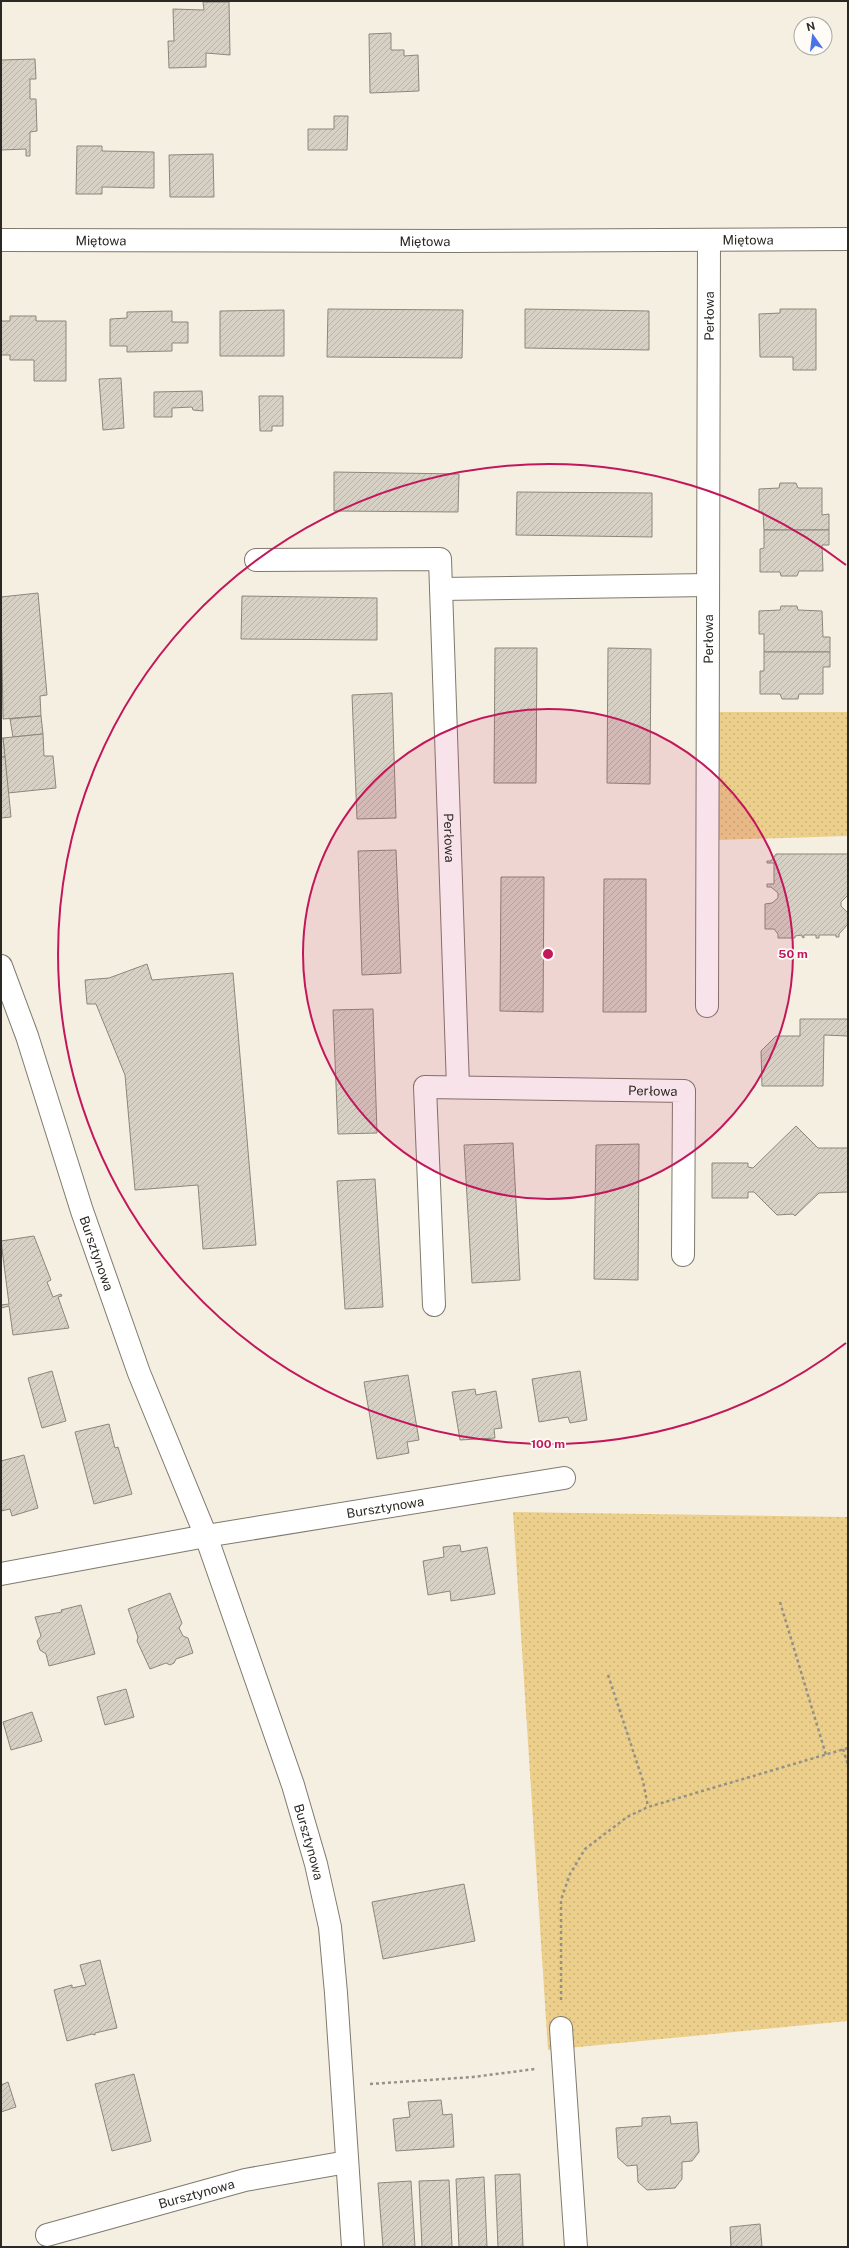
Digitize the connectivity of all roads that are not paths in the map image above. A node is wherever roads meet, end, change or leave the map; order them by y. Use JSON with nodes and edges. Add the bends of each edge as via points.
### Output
{"nodes":[{"id":1,"x":848,"y":239,"type":"edge"},
{"id":2,"x":1,"y":240,"type":"edge"},
{"id":3,"x":708,"y":240,"type":"junction"},
{"id":4,"x":256,"y":560,"type":"dead end"},
{"id":5,"x":708,"y":584,"type":"junction"},
{"id":6,"x":441,"y":589,"type":"junction"},
{"id":7,"x":1,"y":966,"type":"edge"},
{"id":8,"x":707,"y":1006,"type":"dead end"},
{"id":9,"x":458,"y":1087,"type":"junction"},
{"id":10,"x":683,"y":1255,"type":"dead end"},
{"id":11,"x":434,"y":1305,"type":"dead end"},
{"id":12,"x":564,"y":1478,"type":"dead end"},
{"id":13,"x":206,"y":1536,"type":"junction"},
{"id":14,"x":1,"y":1574,"type":"edge"},
{"id":15,"x":561,"y":2028,"type":"road end"},
{"id":16,"x":347,"y":2162,"type":"junction"},
{"id":17,"x":47,"y":2235,"type":"dead end"},
{"id":18,"x":353,"y":2247,"type":"edge"},
{"id":19,"x":576,"y":2247,"type":"edge"}],
"edges":[{"from":1,"to":3,"type":"street","name":"Miętowa"},
{"from":2,"to":3,"type":"street","name":"Miętowa"},
{"from":3,"to":5,"type":"street","name":"Perłowa"},
{"from":4,"to":6,"type":"street","name":"Perłowa","via":[[440,559]]},
{"from":5,"to":6,"type":"street"},
{"from":5,"to":8,"type":"street","name":"Perłowa"},
{"from":6,"to":9,"type":"street","name":"Perłowa"},
{"from":7,"to":13,"type":"street","name":"Bursztynowa","via":[[27,1036],[82,1211],[139,1372]]},
{"from":9,"to":10,"type":"street","name":"Perłowa","via":[[684,1091]]},
{"from":9,"to":11,"type":"street","name":"Perłowa","via":[[425,1087]]},
{"from":12,"to":13,"type":"street","name":"Bursztynowa"},
{"from":13,"to":14,"type":"street","name":"Bursztynowa"},
{"from":13,"to":16,"type":"street","name":"Bursztynowa","via":[[293,1785],[316,1864],[330,1927]]},
{"from":15,"to":19,"type":"street"},
{"from":16,"to":17,"type":"street","name":"Bursztynowa","via":[[245,2180]]},
{"from":16,"to":18,"type":"street","name":"Bursztynowa"}]}
